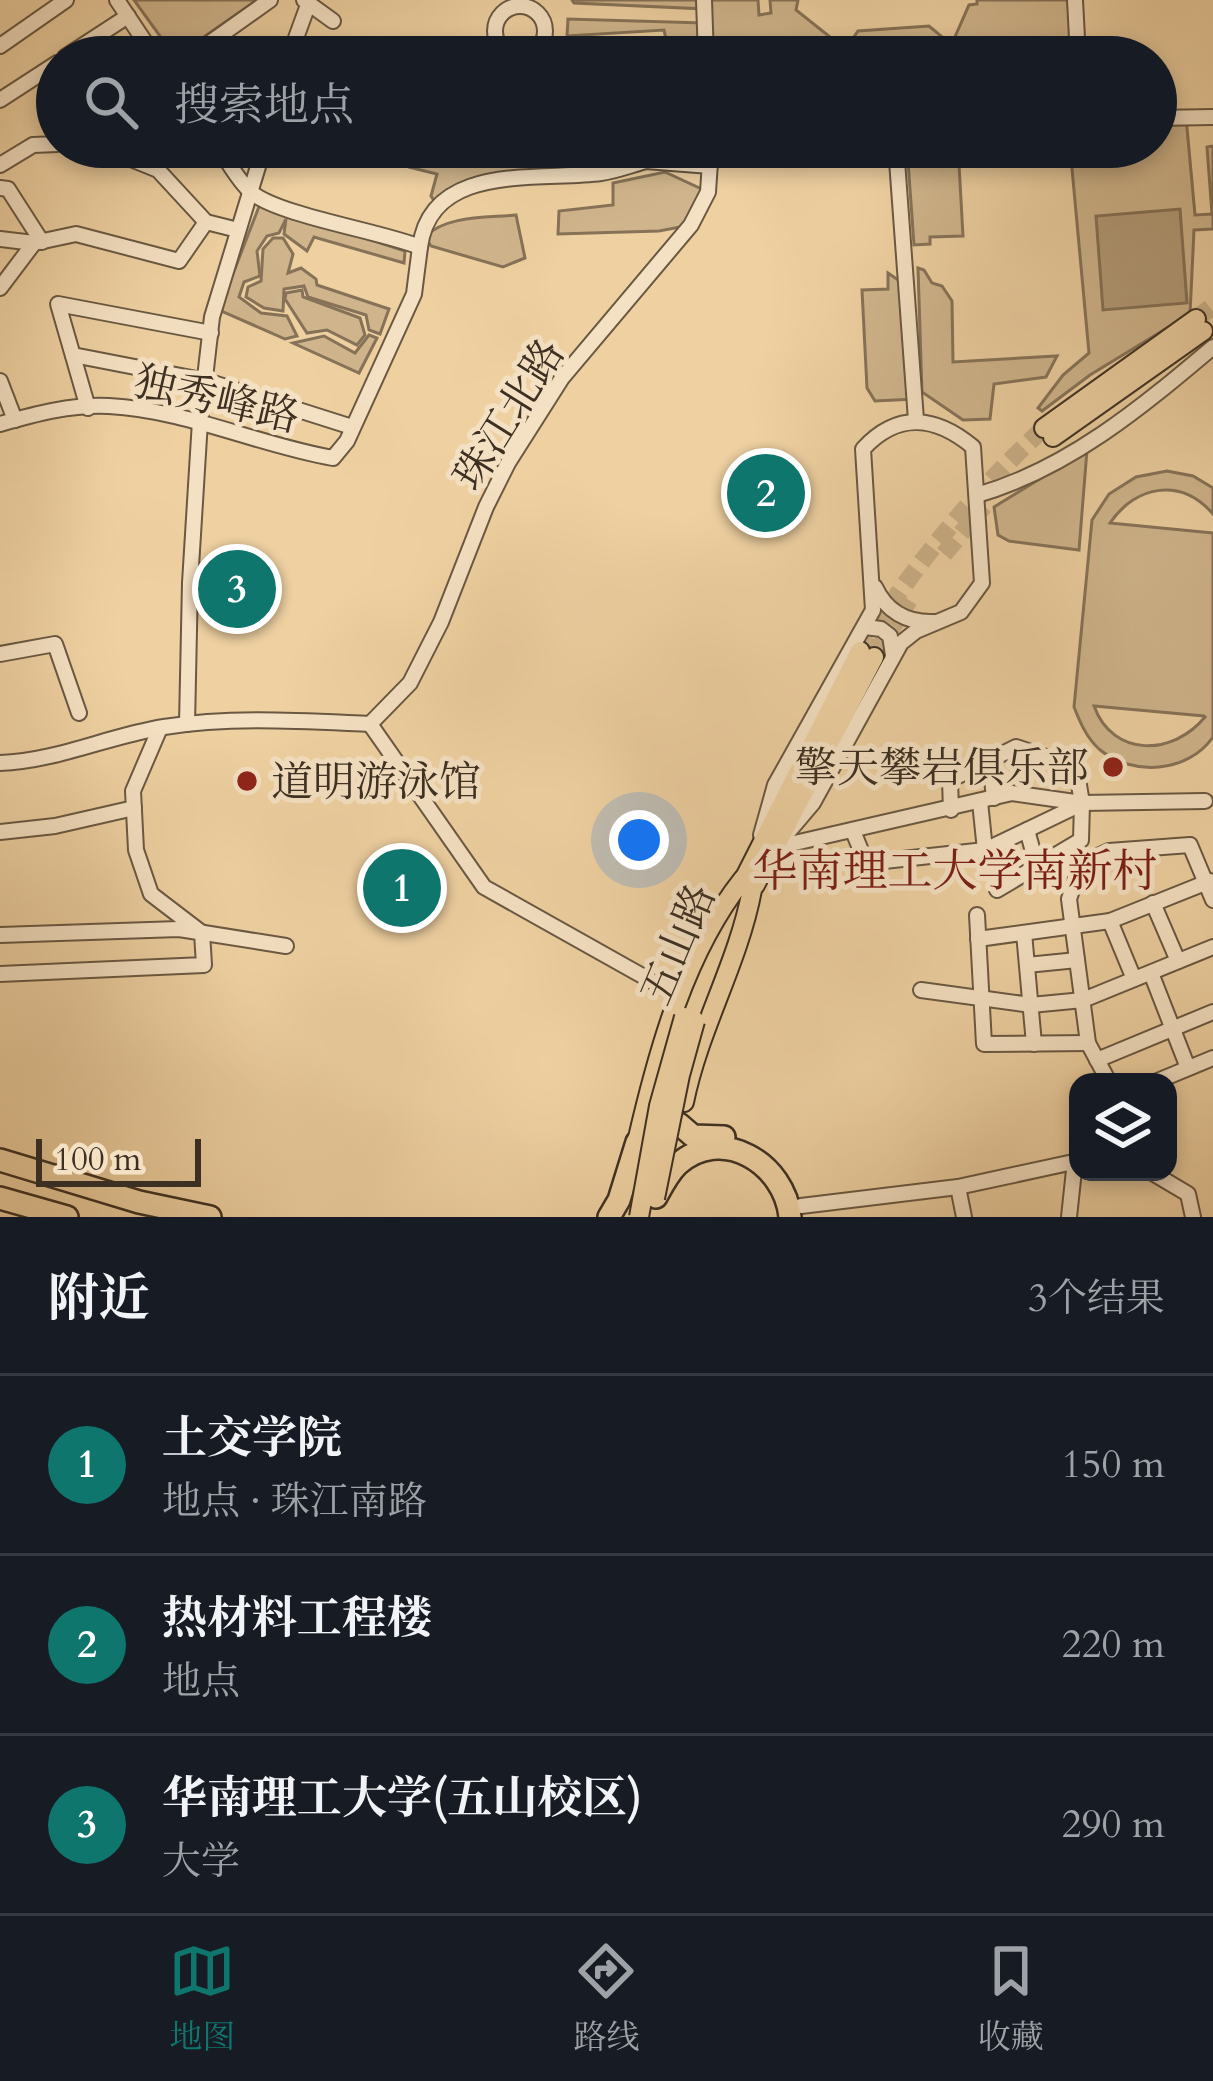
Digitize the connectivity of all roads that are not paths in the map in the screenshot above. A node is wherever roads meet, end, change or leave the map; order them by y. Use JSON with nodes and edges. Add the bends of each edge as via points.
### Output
{"nodes":[{"id":1,"x":66,"y":0,"type":"edge"},
{"id":2,"x":117,"y":0,"type":"edge"},
{"id":3,"x":270,"y":0,"type":"edge"},
{"id":4,"x":704,"y":0,"type":"edge"},
{"id":5,"x":1075,"y":0,"type":"edge"},
{"id":6,"x":306,"y":2,"type":"edge"},
{"id":7,"x":128,"y":16,"type":"junction"},
{"id":8,"x":333,"y":21,"type":"dead end"},
{"id":9,"x":97,"y":36,"type":"edge"},
{"id":10,"x":141,"y":36,"type":"edge"},
{"id":11,"x":219,"y":36,"type":"edge"},
{"id":12,"x":296,"y":36,"type":"edge"},
{"id":13,"x":497,"y":36,"type":"edge"},
{"id":14,"x":546,"y":36,"type":"edge"},
{"id":15,"x":705,"y":36,"type":"edge"},
{"id":16,"x":1077,"y":36,"type":"edge"},
{"id":17,"x":0,"y":46,"type":"edge"},
{"id":18,"x":36,"y":77,"type":"edge"},
{"id":19,"x":0,"y":100,"type":"edge"},
{"id":20,"x":1213,"y":117,"type":"edge"},
{"id":21,"x":1177,"y":118,"type":"edge"},
{"id":22,"x":36,"y":145,"type":"edge"},
{"id":23,"x":0,"y":165,"type":"edge"},
{"id":24,"x":153,"y":168,"type":"edge"},
{"id":25,"x":234,"y":168,"type":"edge"},
{"id":26,"x":259,"y":168,"type":"edge"},
{"id":27,"x":620,"y":168,"type":"edge"},
{"id":28,"x":710,"y":168,"type":"edge"},
{"id":29,"x":898,"y":168,"type":"edge"},
{"id":30,"x":0,"y":188,"type":"edge"},
{"id":31,"x":252,"y":193,"type":"junction"},
{"id":32,"x":206,"y":222,"type":"junction"},
{"id":33,"x":238,"y":230,"type":"junction"},
{"id":34,"x":0,"y":239,"type":"edge"},
{"id":35,"x":38,"y":242,"type":"junction"},
{"id":36,"x":420,"y":247,"type":"junction"},
{"id":37,"x":0,"y":288,"type":"edge"},
{"id":38,"x":1204,"y":332,"type":"edge"},
{"id":39,"x":211,"y":333,"type":"junction"},
{"id":40,"x":73,"y":355,"type":"junction"},
{"id":41,"x":0,"y":381,"type":"edge"},
{"id":42,"x":207,"y":381,"type":"junction"},
{"id":43,"x":88,"y":408,"type":"junction"},
{"id":44,"x":916,"y":420,"type":"junction"},
{"id":45,"x":8,"y":422,"type":"edge"},
{"id":46,"x":200,"y":422,"type":"junction"},
{"id":47,"x":352,"y":427,"type":"junction"},
{"id":48,"x":1048,"y":433,"type":"tunnel mouth"},
{"id":49,"x":977,"y":495,"type":"junction"},
{"id":50,"x":873,"y":581,"type":"junction"},
{"id":51,"x":945,"y":620,"type":"junction"},
{"id":52,"x":865,"y":626,"type":"junction"},
{"id":53,"x":0,"y":654,"type":"edge"},
{"id":54,"x":876,"y":654,"type":"junction"},
{"id":55,"x":79,"y":713,"type":"dead end"},
{"id":56,"x":187,"y":724,"type":"junction"},
{"id":57,"x":370,"y":724,"type":"junction"},
{"id":58,"x":160,"y":728,"type":"junction"},
{"id":59,"x":990,"y":760,"type":"junction"},
{"id":60,"x":0,"y":763,"type":"edge"},
{"id":61,"x":987,"y":800,"type":"junction"},
{"id":62,"x":1204,"y":801,"type":"dead end"},
{"id":63,"x":1082,"y":803,"type":"junction"},
{"id":64,"x":134,"y":808,"type":"junction"},
{"id":65,"x":951,"y":810,"type":"junction"},
{"id":66,"x":1027,"y":830,"type":"junction"},
{"id":67,"x":853,"y":831,"type":"junction"},
{"id":68,"x":0,"y":832,"type":"edge"},
{"id":69,"x":765,"y":850,"type":"junction"},
{"id":70,"x":985,"y":850,"type":"junction"},
{"id":71,"x":1037,"y":866,"type":"junction"},
{"id":72,"x":1209,"y":882,"type":"edge"},
{"id":73,"x":748,"y":884,"type":"junction"},
{"id":74,"x":997,"y":890,"type":"dead end"},
{"id":75,"x":1213,"y":900,"type":"edge"},
{"id":76,"x":1153,"y":903,"type":"junction"},
{"id":77,"x":977,"y":915,"type":"dead end"},
{"id":78,"x":1110,"y":921,"type":"junction"},
{"id":79,"x":1073,"y":928,"type":"junction"},
{"id":80,"x":202,"y":933,"type":"junction"},
{"id":81,"x":1024,"y":933,"type":"junction"},
{"id":82,"x":0,"y":934,"type":"edge"},
{"id":83,"x":978,"y":939,"type":"junction"},
{"id":84,"x":286,"y":946,"type":"dead end"},
{"id":85,"x":1213,"y":947,"type":"edge"},
{"id":86,"x":1077,"y":960,"type":"junction"},
{"id":87,"x":1178,"y":961,"type":"junction"},
{"id":88,"x":1027,"y":965,"type":"junction"},
{"id":89,"x":1151,"y":973,"type":"junction"},
{"id":90,"x":0,"y":974,"type":"edge"},
{"id":91,"x":1134,"y":980,"type":"junction"},
{"id":92,"x":921,"y":990,"type":"dead end"},
{"id":93,"x":680,"y":997,"type":"junction"},
{"id":94,"x":982,"y":998,"type":"junction"},
{"id":95,"x":1082,"y":1000,"type":"junction"},
{"id":96,"x":1031,"y":1005,"type":"junction"},
{"id":97,"x":1213,"y":1012,"type":"edge"},
{"id":98,"x":690,"y":1019,"type":"junction"},
{"id":99,"x":1172,"y":1029,"type":"junction"},
{"id":100,"x":1088,"y":1043,"type":"junction"},
{"id":101,"x":1034,"y":1044,"type":"junction"},
{"id":102,"x":1213,"y":1058,"type":"edge"},
{"id":103,"x":1097,"y":1060,"type":"junction"},
{"id":104,"x":1188,"y":1068,"type":"junction"},
{"id":105,"x":1104,"y":1073,"type":"edge"},
{"id":106,"x":1176,"y":1073,"type":"edge"},
{"id":107,"x":680,"y":1124,"type":"junction"},
{"id":108,"x":637,"y":1142,"type":"junction"},
{"id":109,"x":0,"y":1160,"type":"edge"},
{"id":110,"x":1069,"y":1163,"type":"edge"},
{"id":111,"x":1074,"y":1181,"type":"edge"},
{"id":112,"x":1166,"y":1181,"type":"edge"},
{"id":113,"x":958,"y":1187,"type":"junction"},
{"id":114,"x":0,"y":1198,"type":"edge"},
{"id":115,"x":654,"y":1208,"type":"edge"},
{"id":116,"x":798,"y":1213,"type":"edge"},
{"id":117,"x":67,"y":1217,"type":"edge"},
{"id":118,"x":210,"y":1217,"type":"edge"},
{"id":119,"x":609,"y":1217,"type":"edge"},
{"id":120,"x":639,"y":1217,"type":"edge"},
{"id":121,"x":964,"y":1217,"type":"edge"},
{"id":122,"x":1069,"y":1217,"type":"edge"},
{"id":123,"x":1193,"y":1217,"type":"edge"}],
"edges":[{"from":1,"to":17,"type":"street"},
{"from":2,"to":7,"type":"street"},
{"from":3,"to":11,"type":"street"},
{"from":4,"to":15,"type":"street"},
{"from":5,"to":16,"type":"street"},
{"from":6,"to":8,"type":"street"},
{"from":6,"to":12,"type":"street"},
{"from":7,"to":9,"type":"street"},
{"from":7,"to":10,"type":"street"},
{"from":13,"to":14,"type":"street","via":[[496,19],[508,8],[545,20]]},
{"from":18,"to":19,"type":"street"},
{"from":20,"to":21,"type":"street"},
{"from":22,"to":23,"type":"street"},
{"from":24,"to":32,"type":"street"},
{"from":25,"to":31,"type":"street"},
{"from":26,"to":31,"type":"street"},
{"from":27,"to":36,"type":"street","name":"独秀峰路","via":[[476,182],[452,193]]},
{"from":28,"to":57,"type":"street","name":"珠江北路","via":[[691,225],[562,378],[508,463],[410,683]]},
{"from":29,"to":44,"type":"street"},
{"from":30,"to":35,"type":"street"},
{"from":31,"to":33,"type":"street"},
{"from":31,"to":36,"type":"street"},
{"from":32,"to":33,"type":"street"},
{"from":32,"to":35,"type":"street","via":[[178,261],[76,234]]},
{"from":33,"to":39,"type":"street"},
{"from":34,"to":35,"type":"street"},
{"from":35,"to":37,"type":"street"},
{"from":36,"to":47,"type":"street","name":"独秀峰路","via":[[414,294]]},
{"from":38,"to":48,"type":"main road"},
{"from":38,"to":49,"type":"street","via":[[1076,452]]},
{"from":39,"to":40,"type":"street","via":[[58,304]]},
{"from":39,"to":42,"type":"street"},
{"from":40,"to":42,"type":"street"},
{"from":40,"to":43,"type":"street"},
{"from":41,"to":45,"type":"street"},
{"from":42,"to":46,"type":"street"},
{"from":42,"to":47,"type":"street"},
{"from":43,"to":45,"type":"street","name":"独秀峰路"},
{"from":43,"to":46,"type":"street","name":"独秀峰路"},
{"from":44,"to":49,"type":"street","via":[[937,423],[973,447]]},
{"from":44,"to":50,"type":"street","via":[[863,448]]},
{"from":46,"to":47,"type":"street","name":"独秀峰路","via":[[333,458]]},
{"from":46,"to":56,"type":"street"},
{"from":49,"to":51,"type":"street","via":[[982,583]]},
{"from":50,"to":51,"type":"street","via":[[908,620]]},
{"from":50,"to":52,"type":"street"},
{"from":51,"to":54,"type":"street"},
{"from":52,"to":54,"type":"street","via":[[890,636]]},
{"from":52,"to":69,"type":"street","via":[[775,785]]},
{"from":53,"to":55,"type":"street","via":[[55,644]]},
{"from":54,"to":69,"type":"main road","name":"五山路"},
{"from":54,"to":69,"type":"street","via":[[813,803]]},
{"from":56,"to":57,"type":"street"},
{"from":56,"to":58,"type":"street"},
{"from":57,"to":93,"type":"street","via":[[484,887]]},
{"from":58,"to":60,"type":"street","via":[[33,762]]},
{"from":58,"to":64,"type":"street","via":[[133,791]]},
{"from":59,"to":61,"type":"street"},
{"from":59,"to":63,"type":"street","via":[[1016,747],[1076,766]]},
{"from":59,"to":65,"type":"street","via":[[950,779]]},
{"from":61,"to":63,"type":"street","via":[[1012,794]]},
{"from":61,"to":65,"type":"street"},
{"from":61,"to":70,"type":"street"},
{"from":62,"to":63,"type":"street"},
{"from":63,"to":66,"type":"street"},
{"from":63,"to":71,"type":"street","via":[[1081,840]]},
{"from":64,"to":68,"type":"street"},
{"from":64,"to":80,"type":"street","via":[[136,850],[151,894]]},
{"from":65,"to":67,"type":"street"},
{"from":66,"to":70,"type":"street"},
{"from":66,"to":71,"type":"street"},
{"from":67,"to":69,"type":"street"},
{"from":67,"to":70,"type":"street","via":[[866,863]]},
{"from":69,"to":73,"type":"main road","name":"五山路"},
{"from":71,"to":74,"type":"street"},
{"from":72,"to":75,"type":"street"},
{"from":72,"to":76,"type":"street"},
{"from":72,"to":79,"type":"street","via":[[1190,845],[1108,851],[1081,864],[1069,899]]},
{"from":73,"to":93,"type":"main road","via":[[711,922]]},
{"from":73,"to":98,"type":"main road","name":"五山路"},
{"from":73,"to":107,"type":"main road","via":[[739,946],[695,1056]]},
{"from":76,"to":78,"type":"street"},
{"from":76,"to":87,"type":"street"},
{"from":77,"to":83,"type":"street"},
{"from":78,"to":79,"type":"street"},
{"from":78,"to":91,"type":"street"},
{"from":79,"to":81,"type":"street"},
{"from":79,"to":86,"type":"street"},
{"from":80,"to":82,"type":"street"},
{"from":80,"to":84,"type":"street"},
{"from":80,"to":90,"type":"street","via":[[204,965]]},
{"from":81,"to":83,"type":"street"},
{"from":81,"to":88,"type":"street"},
{"from":83,"to":94,"type":"street"},
{"from":85,"to":87,"type":"street"},
{"from":86,"to":88,"type":"street"},
{"from":86,"to":95,"type":"street"},
{"from":87,"to":89,"type":"street"},
{"from":88,"to":96,"type":"street"},
{"from":89,"to":91,"type":"street"},
{"from":89,"to":99,"type":"street"},
{"from":91,"to":95,"type":"street"},
{"from":92,"to":94,"type":"street"},
{"from":93,"to":108,"type":"main road"},
{"from":94,"to":96,"type":"street"},
{"from":94,"to":101,"type":"street","via":[[984,1044]]},
{"from":95,"to":96,"type":"street"},
{"from":95,"to":100,"type":"street"},
{"from":96,"to":101,"type":"street"},
{"from":97,"to":99,"type":"street"},
{"from":98,"to":115,"type":"main road","name":"五山路","bridge":true},
{"from":98,"to":120,"type":"main road","name":"五山路","bridge":true,"via":[[659,1106]]},
{"from":99,"to":103,"type":"street"},
{"from":99,"to":104,"type":"street"},
{"from":100,"to":101,"type":"street"},
{"from":100,"to":103,"type":"street"},
{"from":102,"to":104,"type":"street"},
{"from":103,"to":105,"type":"street"},
{"from":104,"to":106,"type":"street"},
{"from":107,"to":108,"type":"main road","via":[[670,1147]]},
{"from":107,"to":116,"type":"highway","via":[[693,1136],[755,1147],[782,1169]]},
{"from":108,"to":119,"type":"highway"},
{"from":109,"to":118,"type":"highway"},
{"from":110,"to":113,"type":"street"},
{"from":111,"to":122,"type":"street"},
{"from":112,"to":123,"type":"street","via":[[1188,1194]]},
{"from":113,"to":116,"type":"street"},
{"from":113,"to":121,"type":"street"},
{"from":114,"to":117,"type":"highway"},
{"from":115,"to":116,"type":"highway","via":[[678,1165],[715,1148],[746,1154],[775,1174]]}]}
